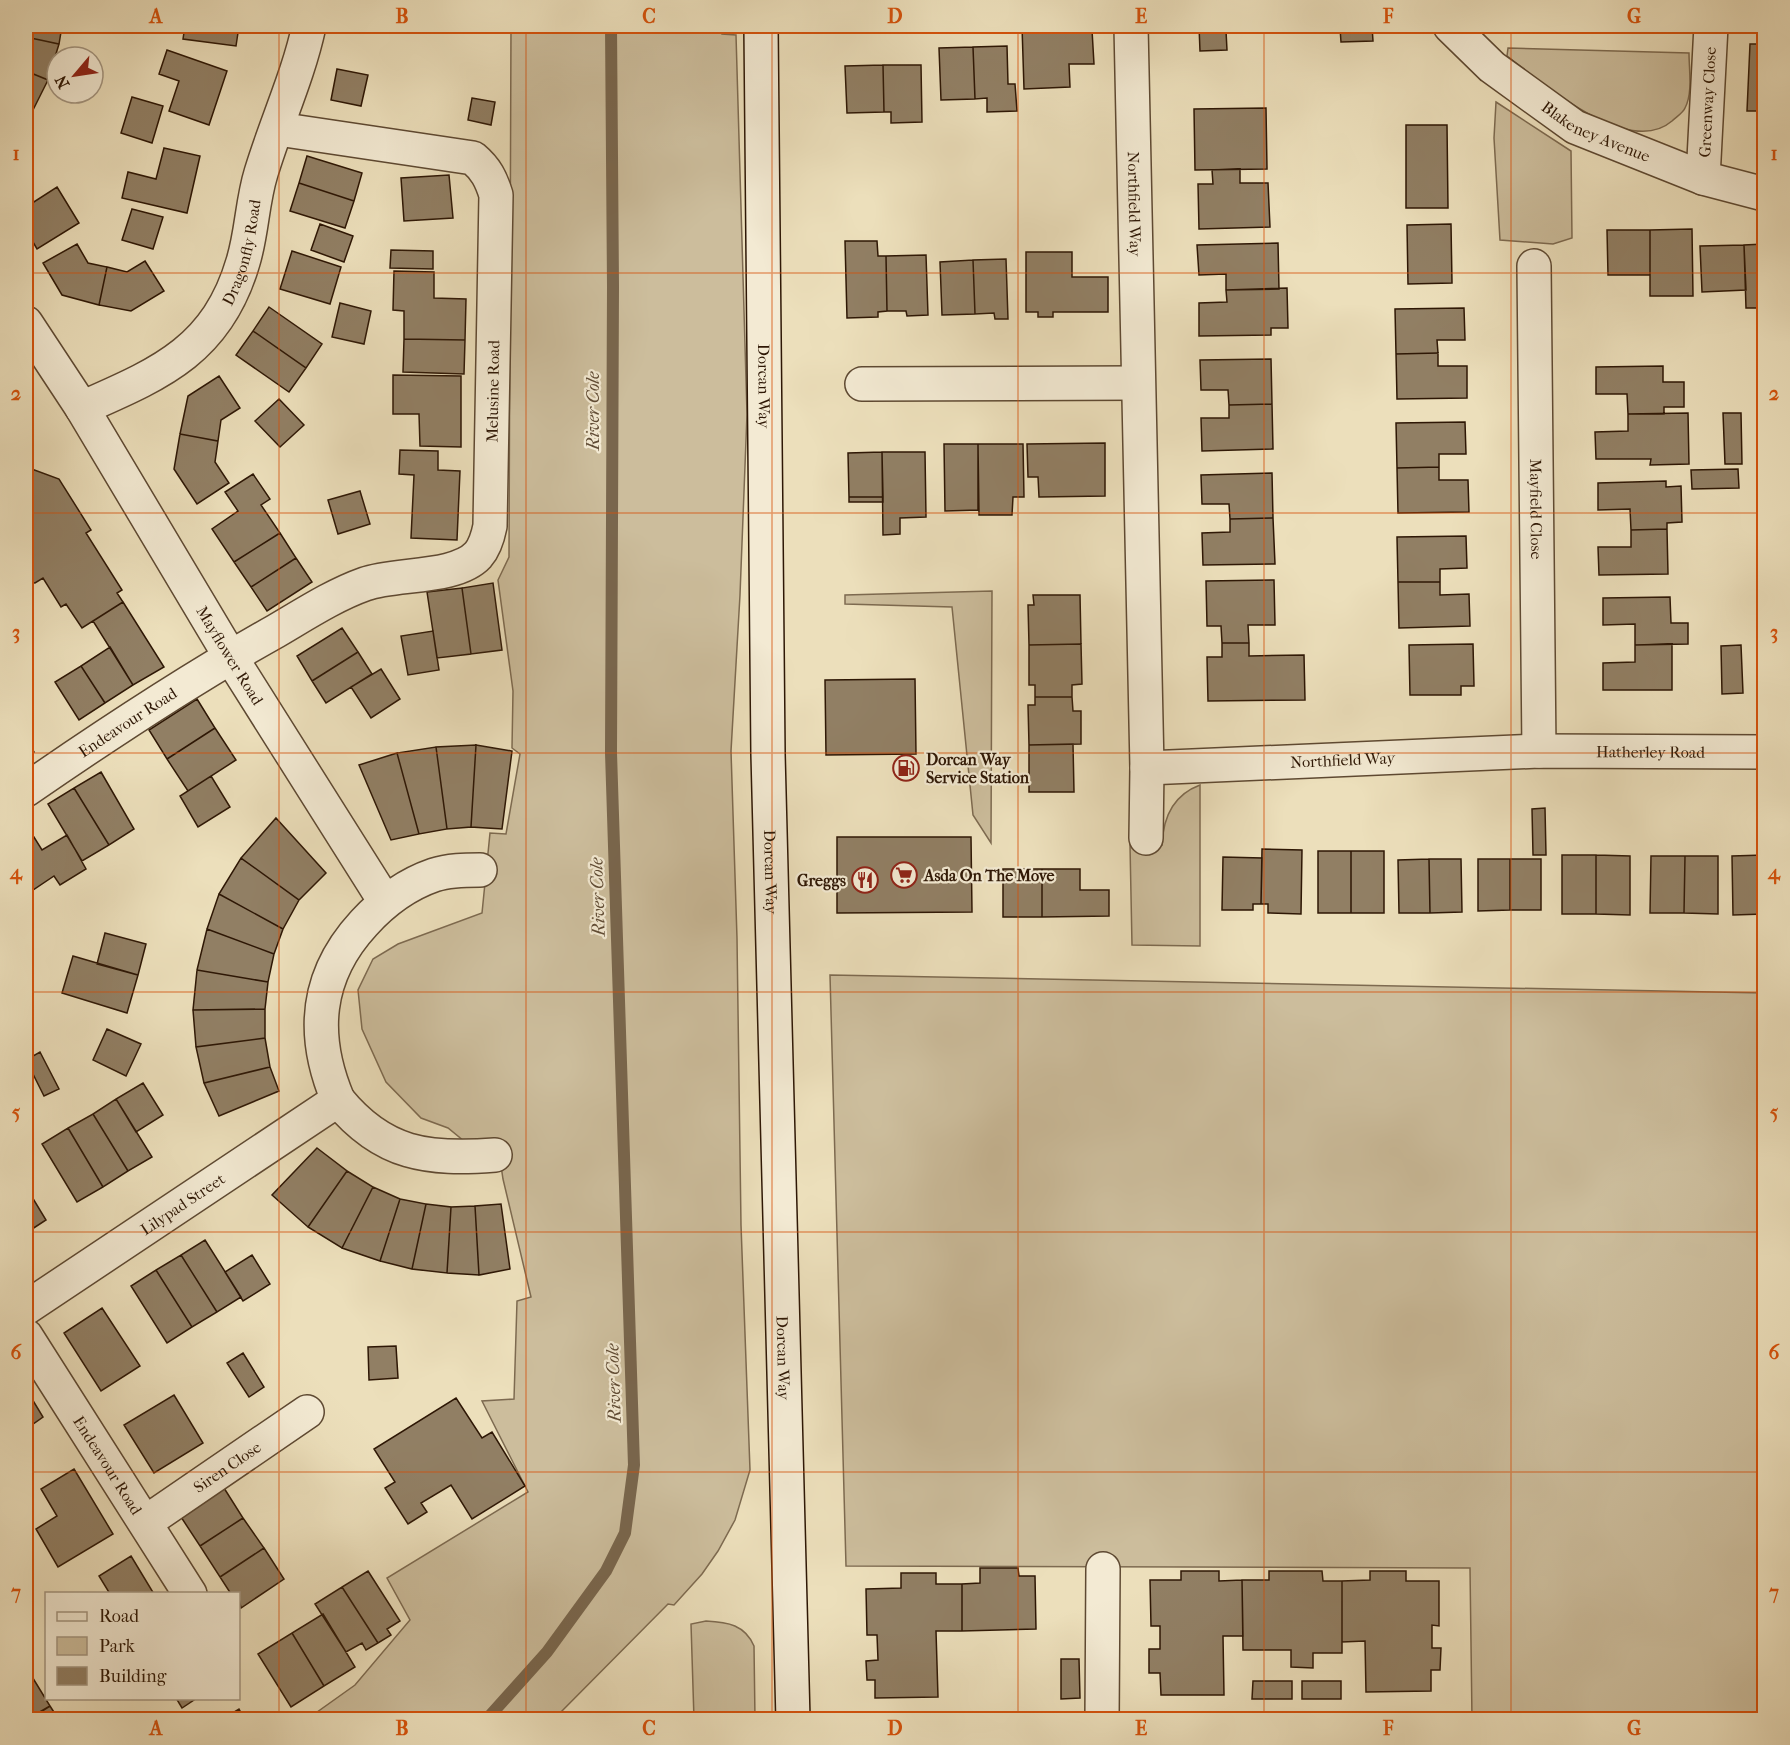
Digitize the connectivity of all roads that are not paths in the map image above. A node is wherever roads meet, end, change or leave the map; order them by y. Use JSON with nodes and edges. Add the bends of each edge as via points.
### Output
{"nodes":[{"id":1,"x":309,"y":26,"type":"edge"},
{"id":2,"x":761,"y":26,"type":"edge"},
{"id":3,"x":1131,"y":26,"type":"edge"},
{"id":4,"x":1450,"y":26,"type":"edge"},
{"id":5,"x":1711,"y":26,"type":"edge"},
{"id":6,"x":278,"y":129,"type":"junction"},
{"id":7,"x":1703,"y":178,"type":"junction"},
{"id":8,"x":1764,"y":194,"type":"edge"},
{"id":9,"x":1534,"y":266,"type":"dead end"},
{"id":10,"x":26,"y":323,"type":"edge"},
{"id":11,"x":1137,"y":383,"type":"junction"},
{"id":12,"x":862,"y":384,"type":"dead end"},
{"id":13,"x":81,"y":408,"type":"junction"},
{"id":14,"x":230,"y":656,"type":"junction"},
{"id":15,"x":1539,"y":751,"type":"junction"},
{"id":16,"x":1764,"y":752,"type":"edge"},
{"id":17,"x":1147,"y":768,"type":"junction"},
{"id":18,"x":26,"y":789,"type":"edge"},
{"id":19,"x":1146,"y":837,"type":"dead end"},
{"id":20,"x":480,"y":870,"type":"dead end"},
{"id":21,"x":384,"y":900,"type":"junction"},
{"id":22,"x":338,"y":1100,"type":"junction"},
{"id":23,"x":495,"y":1155,"type":"dead end"},
{"id":24,"x":26,"y":1308,"type":"edge"},
{"id":25,"x":26,"y":1336,"type":"edge"},
{"id":26,"x":307,"y":1412,"type":"dead end"},
{"id":27,"x":146,"y":1522,"type":"junction"},
{"id":28,"x":1102,"y":1569,"type":"dead end"},
{"id":29,"x":189,"y":1592,"type":"edge"},
{"id":30,"x":793,"y":1719,"type":"edge"},
{"id":31,"x":1102,"y":1719,"type":"edge"}],
"edges":[{"from":1,"to":6,"type":"street","name":"Dragonfly Road"},
{"from":2,"to":30,"type":"street","name":"Dorcan Way","via":[[768,754]]},
{"from":3,"to":11,"type":"street","name":"Northfield Way"},
{"from":4,"to":7,"type":"street","name":"Blakeney Avenue","via":[[1492,67],[1575,127]]},
{"from":5,"to":7,"type":"street","name":"Greenway Close"},
{"from":6,"to":13,"type":"street","name":"Dragonfly Road","via":[[261,171],[244,261],[225,308],[211,330],[152,377]]},
{"from":6,"to":14,"type":"street","name":"Melusine Road","via":[[473,158],[492,179],[496,195],[490,526],[483,549],[466,564],[364,584]]},
{"from":7,"to":8,"type":"street","name":"Blakeney Avenue"},
{"from":9,"to":15,"type":"street","name":"Mayfield Close"},
{"from":10,"to":13,"type":"street","name":"Mayflower Road"},
{"from":11,"to":12,"type":"street"},
{"from":11,"to":17,"type":"street","name":"Northfield Way"},
{"from":13,"to":14,"type":"street","name":"Mayflower Road"},
{"from":14,"to":18,"type":"street","name":"Endeavour Road"},
{"from":14,"to":21,"type":"street","name":"Mayflower Road"},
{"from":15,"to":16,"type":"street","name":"Hatherley Road"},
{"from":15,"to":17,"type":"street","name":"Northfield Way"},
{"from":17,"to":19,"type":"street","name":"Northfield Way"},
{"from":20,"to":21,"type":"street","via":[[435,875]]},
{"from":21,"to":22,"type":"street","via":[[339,955],[326,989],[321,1018],[323,1057]]},
{"from":22,"to":23,"type":"street","via":[[370,1133],[411,1152],[445,1158]]},
{"from":22,"to":24,"type":"street","name":"Lilypad Street"},
{"from":25,"to":27,"type":"street","name":"Endeavour Road"},
{"from":26,"to":27,"type":"street","name":"Siren Close"},
{"from":27,"to":29,"type":"street","name":"Endeavour Road"},
{"from":28,"to":31,"type":"street"}]}
